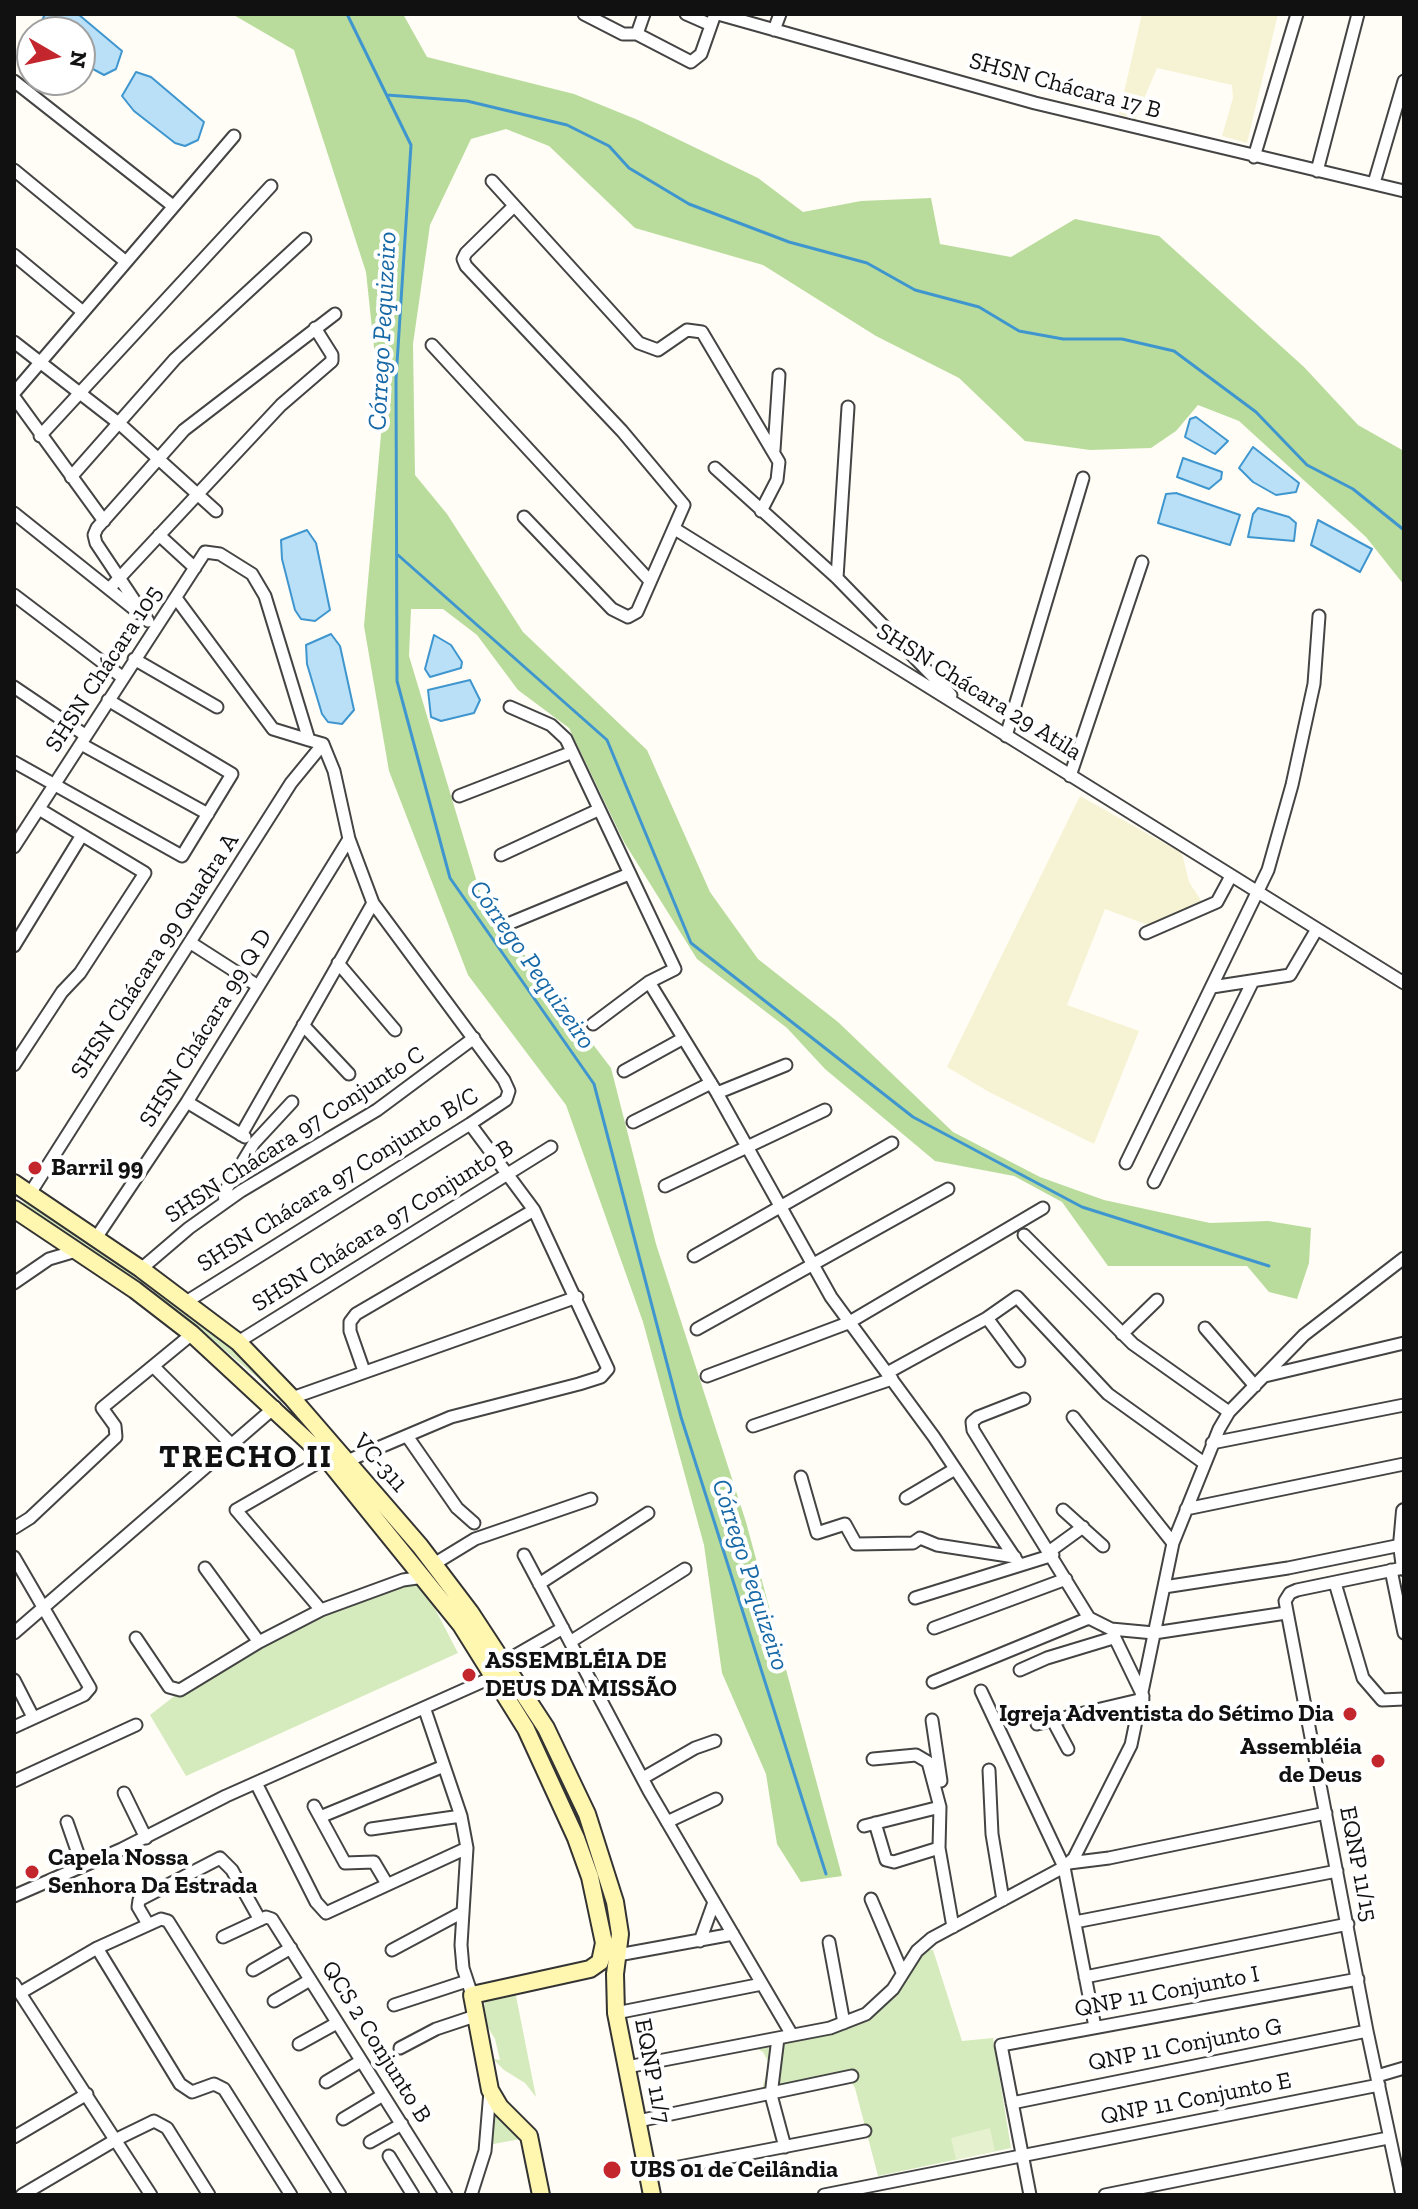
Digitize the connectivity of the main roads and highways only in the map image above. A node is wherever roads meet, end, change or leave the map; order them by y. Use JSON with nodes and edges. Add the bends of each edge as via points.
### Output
{"nodes":[{"id":1,"x":14,"y":1183,"type":"edge"},
{"id":2,"x":18,"y":1204,"type":"edge"},
{"id":3,"x":146,"y":1273,"type":"junction"},
{"id":4,"x":135,"y":1290,"type":"junction"},
{"id":5,"x":429,"y":1570,"type":"junction"},
{"id":6,"x":500,"y":1669,"type":"junction"},
{"id":7,"x":571,"y":1777,"type":"junction"},
{"id":8,"x":553,"y":1783,"type":"junction"},
{"id":9,"x":581,"y":1799,"type":"junction"},
{"id":10,"x":564,"y":1806,"type":"junction"},
{"id":11,"x":541,"y":2195,"type":"edge"},
{"id":12,"x":652,"y":2195,"type":"edge"}],
"edges":[{"from":1,"to":2,"type":"main road"},
{"from":2,"to":3,"type":"main road","name":"VC-311","via":[[70,1223]]},
{"from":2,"to":4,"type":"main road","via":[[52,1235]]},
{"from":3,"to":4,"type":"main road","via":[[148,1290]]},
{"from":3,"to":5,"type":"main road","name":"VC-311","via":[[238,1342],[292,1398]]},
{"from":4,"to":5,"type":"main road","via":[[275,1407],[326,1458],[413,1562]]},
{"from":5,"to":6,"type":"main road","name":"VC-311"},
{"from":6,"to":7,"type":"main road","name":"VC-311","via":[[546,1728]]},
{"from":6,"to":8,"type":"main road"},
{"from":7,"to":8,"type":"main road"},
{"from":7,"to":9,"type":"main road","name":"VC-311"},
{"from":8,"to":10,"type":"main road"},
{"from":9,"to":10,"type":"main road"},
{"from":9,"to":12,"type":"main road","name":"EQNP 11/7","via":[[615,1902],[616,2013]]},
{"from":10,"to":11,"type":"main road","via":[[590,1877],[604,1943],[600,1962],[590,1969],[470,1988],[490,2090],[529,2136]]}]}
